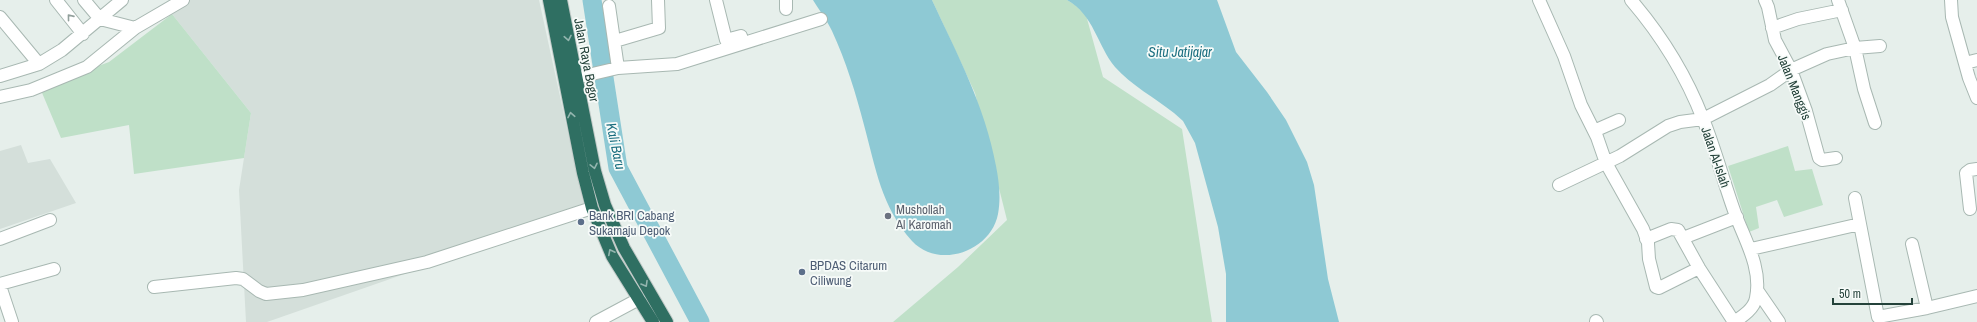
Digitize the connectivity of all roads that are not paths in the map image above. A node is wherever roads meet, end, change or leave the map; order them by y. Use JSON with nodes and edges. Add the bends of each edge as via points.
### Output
{"nodes":[{"id":1,"x":56,"y":0,"type":"edge"},
{"id":2,"x":84,"y":0,"type":"edge"},
{"id":3,"x":122,"y":0,"type":"edge"},
{"id":4,"x":183,"y":0,"type":"edge"},
{"id":5,"x":550,"y":0,"type":"edge"},
{"id":6,"x":561,"y":0,"type":"edge"},
{"id":7,"x":658,"y":0,"type":"edge"},
{"id":8,"x":716,"y":0,"type":"edge"},
{"id":9,"x":1539,"y":0,"type":"edge"},
{"id":10,"x":1631,"y":0,"type":"edge"},
{"id":11,"x":1765,"y":0,"type":"edge"},
{"id":12,"x":1951,"y":0,"type":"edge"},
{"id":13,"x":1840,"y":5,"type":"edge"},
{"id":14,"x":608,"y":6,"type":"dead end"},
{"id":15,"x":0,"y":17,"type":"edge"},
{"id":16,"x":100,"y":19,"type":"junction"},
{"id":17,"x":821,"y":19,"type":"dead end"},
{"id":18,"x":136,"y":28,"type":"junction"},
{"id":19,"x":1772,"y":28,"type":"junction"},
{"id":20,"x":83,"y":34,"type":"junction"},
{"id":21,"x":745,"y":35,"type":"dead end"},
{"id":22,"x":615,"y":41,"type":"junction"},
{"id":23,"x":1880,"y":46,"type":"dead end"},
{"id":24,"x":1855,"y":48,"type":"junction"},
{"id":25,"x":1971,"y":62,"type":"edge"},
{"id":26,"x":39,"y":64,"type":"junction"},
{"id":27,"x":613,"y":70,"type":"junction"},
{"id":28,"x":1791,"y":70,"type":"junction"},
{"id":29,"x":0,"y":76,"type":"edge"},
{"id":30,"x":575,"y":78,"type":"junction"},
{"id":31,"x":0,"y":97,"type":"edge"},
{"id":32,"x":1977,"y":98,"type":"edge"},
{"id":33,"x":1703,"y":119,"type":"junction"},
{"id":34,"x":1619,"y":120,"type":"dead end"},
{"id":35,"x":1875,"y":123,"type":"dead end"},
{"id":36,"x":1594,"y":132,"type":"junction"},
{"id":37,"x":1836,"y":158,"type":"dead end"},
{"id":38,"x":1606,"y":163,"type":"junction"},
{"id":39,"x":1977,"y":169,"type":"edge"},
{"id":40,"x":1559,"y":185,"type":"dead end"},
{"id":41,"x":1855,"y":198,"type":"dead end"},
{"id":42,"x":592,"y":208,"type":"junction"},
{"id":43,"x":1970,"y":209,"type":"dead end"},
{"id":44,"x":1737,"y":217,"type":"junction"},
{"id":45,"x":50,"y":220,"type":"dead end"},
{"id":46,"x":1860,"y":224,"type":"junction"},
{"id":47,"x":1684,"y":238,"type":"junction"},
{"id":48,"x":0,"y":239,"type":"edge"},
{"id":49,"x":1646,"y":239,"type":"junction"},
{"id":50,"x":1912,"y":244,"type":"dead end"},
{"id":51,"x":1751,"y":249,"type":"junction"},
{"id":52,"x":1698,"y":268,"type":"junction"},
{"id":53,"x":54,"y":269,"type":"dead end"},
{"id":54,"x":0,"y":285,"type":"edge"},
{"id":55,"x":154,"y":287,"type":"dead end"},
{"id":56,"x":1757,"y":290,"type":"junction"},
{"id":57,"x":1977,"y":296,"type":"edge"},
{"id":58,"x":639,"y":300,"type":"junction"},
{"id":59,"x":1928,"y":308,"type":"junction"},
{"id":60,"x":1878,"y":319,"type":"edge"},
{"id":61,"x":12,"y":322,"type":"edge"},
{"id":62,"x":596,"y":322,"type":"edge"},
{"id":63,"x":653,"y":322,"type":"edge"},
{"id":64,"x":667,"y":322,"type":"edge"},
{"id":65,"x":1734,"y":322,"type":"edge"},
{"id":66,"x":1778,"y":322,"type":"edge"}],
"edges":[{"from":20,"to":1,"type":"street","one_way":true},
{"from":2,"to":16,"type":"street"},
{"from":3,"to":16,"type":"street"},
{"from":4,"to":18,"type":"street"},
{"from":42,"to":5,"type":"highway","name":"Jalan Raya Bogor","one_way":true},
{"from":6,"to":30,"type":"highway","name":"Jalan Raya Bogor","one_way":true},
{"from":7,"to":22,"type":"street","via":[[659,28]]},
{"from":8,"to":21,"type":"street","via":[[726,40]]},
{"from":9,"to":36,"type":"street"},
{"from":10,"to":33,"type":"street","name":"Jalan Al-Islah","via":[[1666,45]]},
{"from":11,"to":19,"type":"street","name":"Jalan Manggis"},
{"from":12,"to":25,"type":"street","via":[[1952,17]]},
{"from":13,"to":19,"type":"street"},
{"from":13,"to":24,"type":"street"},
{"from":14,"to":22,"type":"street"},
{"from":15,"to":26,"type":"street"},
{"from":16,"to":18,"type":"street"},
{"from":16,"to":20,"type":"street"},
{"from":17,"to":27,"type":"street","via":[[677,64]]},
{"from":18,"to":31,"type":"street","via":[[87,67],[31,90]]},
{"from":19,"to":28,"type":"street","name":"Jalan Manggis","via":[[1775,40]]},
{"from":20,"to":26,"type":"street"},
{"from":22,"to":27,"type":"street"},
{"from":23,"to":24,"type":"street"},
{"from":24,"to":28,"type":"street","via":[[1826,54]]},
{"from":24,"to":35,"type":"street"},
{"from":25,"to":32,"type":"street"},
{"from":26,"to":29,"type":"street"},
{"from":27,"to":30,"type":"street"},
{"from":28,"to":33,"type":"street","via":[[1770,85]]},
{"from":28,"to":37,"type":"street","name":"Jalan Manggis","via":[[1819,158]]},
{"from":30,"to":64,"type":"highway","name":"Jalan Raya Bogor","one_way":true,"via":[[605,205],[624,248]]},
{"from":33,"to":38,"type":"street","via":[[1668,126]]},
{"from":33,"to":44,"type":"street","name":"Jalan Al-Islah"},
{"from":34,"to":36,"type":"street"},
{"from":36,"to":38,"type":"street"},
{"from":38,"to":40,"type":"street"},
{"from":38,"to":49,"type":"street"},
{"from":39,"to":43,"type":"street","via":[[1966,173]]},
{"from":41,"to":46,"type":"street"},
{"from":42,"to":55,"type":"street","via":[[433,260],[303,290],[266,294],[243,279],[236,278]]},
{"from":58,"to":42,"type":"highway","name":"Jalan Raya Bogor","one_way":true,"via":[[612,256]]},
{"from":44,"to":47,"type":"street"},
{"from":44,"to":51,"type":"street","name":"Jalan Al-Islah"},
{"from":45,"to":48,"type":"street"},
{"from":46,"to":51,"type":"street"},
{"from":46,"to":60,"type":"street"},
{"from":47,"to":49,"type":"street","via":[[1678,230],[1671,229]]},
{"from":47,"to":52,"type":"street"},
{"from":49,"to":52,"type":"street","via":[[1656,288]]},
{"from":50,"to":59,"type":"street"},
{"from":51,"to":56,"type":"street","name":"Jalan Al-Islah"},
{"from":52,"to":65,"type":"street"},
{"from":53,"to":54,"type":"street"},
{"from":54,"to":61,"type":"street"},
{"from":56,"to":65,"type":"street","name":"Jalan Al-Islah","via":[[1756,299],[1749,310]]},
{"from":56,"to":66,"type":"street"},
{"from":57,"to":59,"type":"street"},
{"from":58,"to":62,"type":"street"},
{"from":58,"to":63,"type":"highway","name":"Jalan Raya Bogor"},
{"from":59,"to":60,"type":"street"}]}
